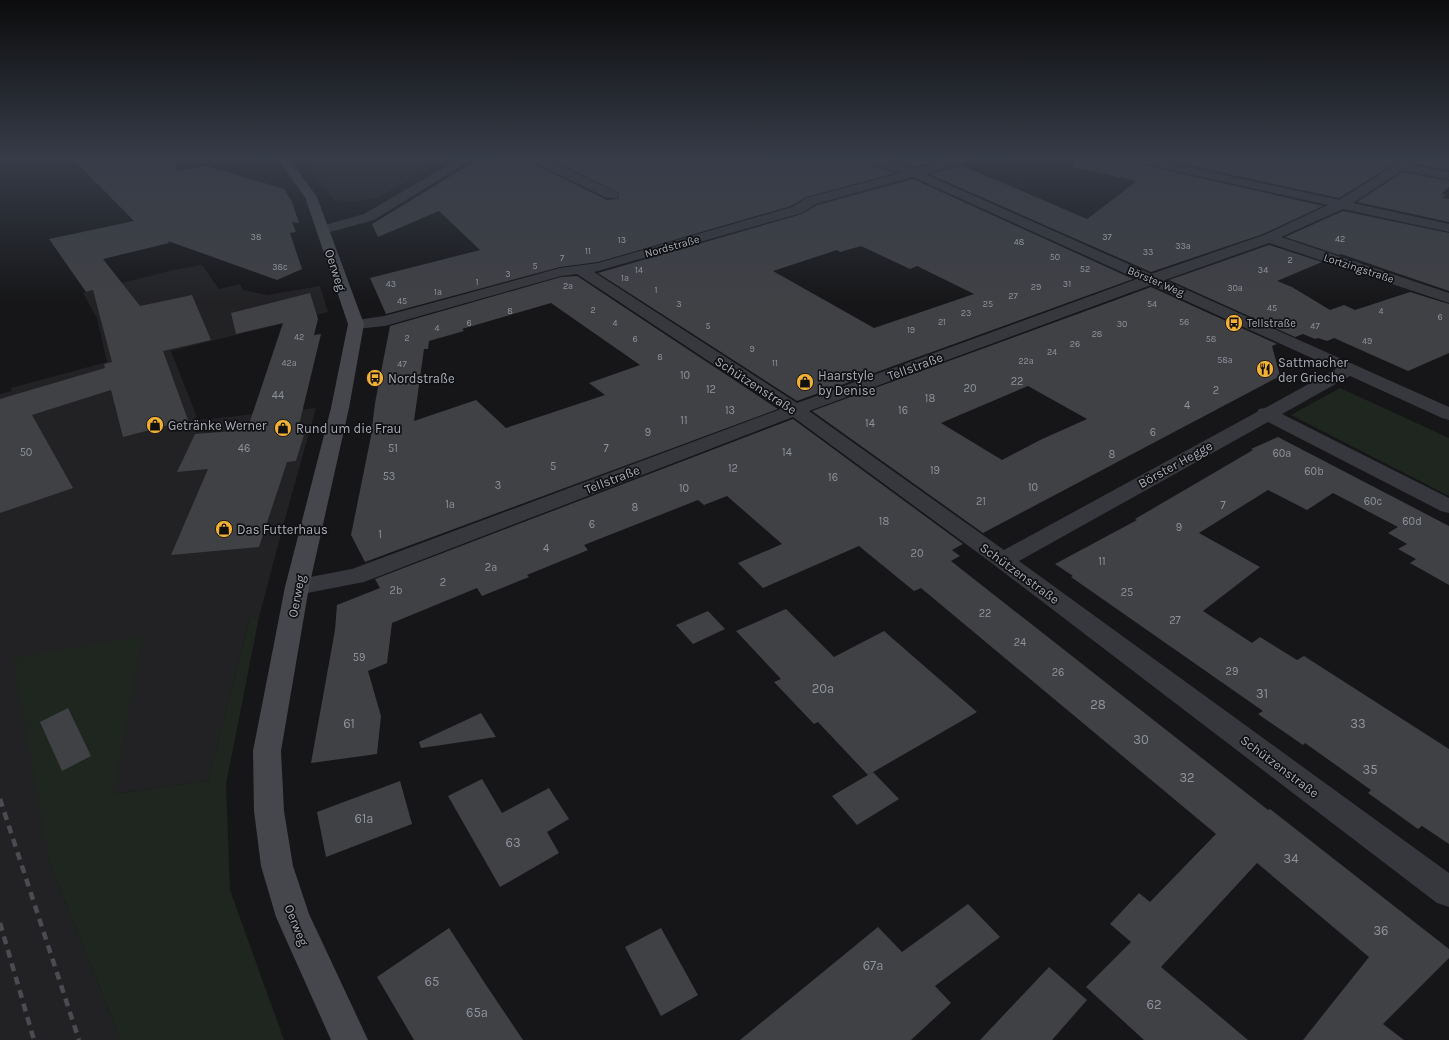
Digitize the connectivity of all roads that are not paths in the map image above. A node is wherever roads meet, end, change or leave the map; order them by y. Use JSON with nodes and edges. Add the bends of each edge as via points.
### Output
{"nodes":[{"id":1,"x":314,"y":206,"type":"edge"},
{"id":2,"x":388,"y":206,"type":"edge"},
{"id":3,"x":804,"y":206,"type":"edge"},
{"id":4,"x":986,"y":206,"type":"edge"},
{"id":5,"x":1339,"y":206,"type":"edge"},
{"id":6,"x":1349,"y":206,"type":"edge"},
{"id":7,"x":1449,"y":228,"type":"edge"},
{"id":8,"x":322,"y":230,"type":"junction"},
{"id":9,"x":1269,"y":238,"type":"junction"},
{"id":10,"x":580,"y":270,"type":"junction"},
{"id":11,"x":1152,"y":279,"type":"junction"},
{"id":12,"x":1449,"y":298,"type":"edge"},
{"id":13,"x":356,"y":324,"type":"junction"},
{"id":14,"x":1349,"y":368,"type":"junction"},
{"id":15,"x":795,"y":410,"type":"junction"},
{"id":16,"x":1266,"y":413,"type":"junction"},
{"id":17,"x":1449,"y":414,"type":"edge"},
{"id":18,"x":1449,"y":506,"type":"edge"},
{"id":19,"x":1002,"y":560,"type":"junction"},
{"id":20,"x":297,"y":588,"type":"junction"},
{"id":21,"x":1449,"y":892,"type":"edge"},
{"id":22,"x":350,"y":1040,"type":"edge"}],
"edges":[{"from":1,"to":8,"type":"main road","name":"Oerweg"},
{"from":2,"to":8,"type":"street","via":[[369,217]]},
{"from":3,"to":10,"type":"street","name":"Nordstraße","via":[[797,210],[599,268]]},
{"from":4,"to":11,"type":"street","name":"Börster Weg"},
{"from":5,"to":9,"type":"street","name":"Tellstraße"},
{"from":6,"to":7,"type":"street"},
{"from":8,"to":13,"type":"main road","name":"Oerweg"},
{"from":9,"to":11,"type":"street","name":"Tellstraße"},
{"from":9,"to":12,"type":"street","name":"Lortzingstraße"},
{"from":10,"to":13,"type":"street","name":"Nordstraße","via":[[560,272],[385,321]]},
{"from":10,"to":15,"type":"street","name":"Schützenstraße"},
{"from":11,"to":14,"type":"street","name":"Börster Weg"},
{"from":11,"to":15,"type":"street","name":"Tellstraße"},
{"from":13,"to":20,"type":"main road","name":"Oerweg","via":[[340,408]]},
{"from":14,"to":16,"type":"street","name":"Börster Hegge"},
{"from":14,"to":17,"type":"street","name":"Börster Weg"},
{"from":15,"to":19,"type":"street","name":"Schützenstraße"},
{"from":15,"to":20,"type":"street","name":"Tellstraße","via":[[356,576]]},
{"from":16,"to":18,"type":"street"},
{"from":16,"to":19,"type":"street","name":"Börster Hegge"},
{"from":19,"to":21,"type":"street","name":"Schützenstraße"},
{"from":20,"to":22,"type":"main road","name":"Oerweg","via":[[267,752],[269,811],[277,866],[293,917]]}]}
